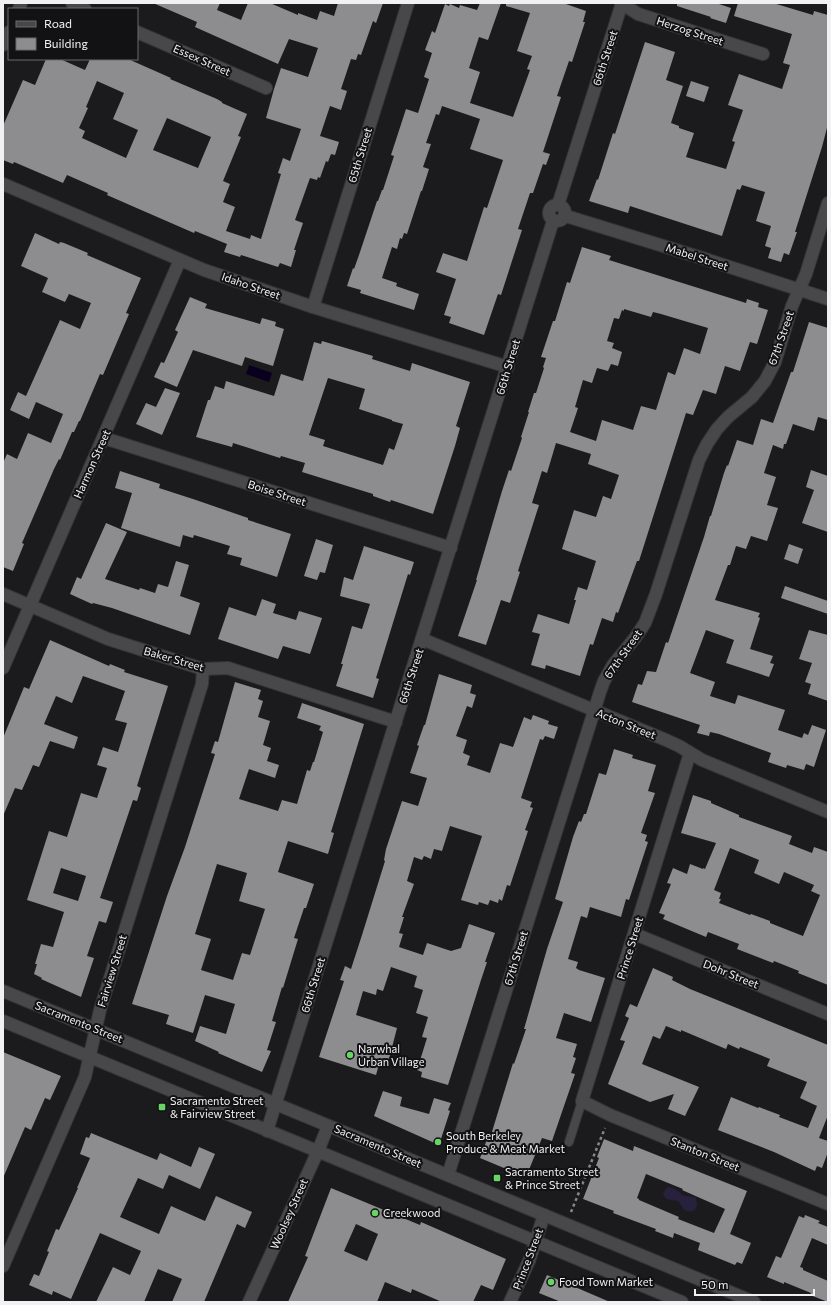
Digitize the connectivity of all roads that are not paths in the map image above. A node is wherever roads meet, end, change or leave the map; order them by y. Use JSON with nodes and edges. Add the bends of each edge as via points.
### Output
{"nodes":[{"id":1,"x":72,"y":3,"type":"edge"},
{"id":2,"x":408,"y":3,"type":"edge"},
{"id":3,"x":622,"y":3,"type":"edge"},
{"id":4,"x":83,"y":8,"type":"edge"},
{"id":5,"x":138,"y":32,"type":"edge"},
{"id":6,"x":8,"y":34,"type":"edge"},
{"id":7,"x":3,"y":45,"type":"edge"},
{"id":8,"x":762,"y":54,"type":"dead end"},
{"id":9,"x":266,"y":88,"type":"dead end"},
{"id":10,"x":3,"y":184,"type":"edge"},
{"id":11,"x":828,"y":203,"type":"edge"},
{"id":12,"x":558,"y":205,"type":"junction"},
{"id":13,"x":566,"y":216,"type":"junction"},
{"id":14,"x":554,"y":221,"type":"junction"},
{"id":15,"x":180,"y":260,"type":"junction"},
{"id":16,"x":799,"y":290,"type":"junction"},
{"id":17,"x":828,"y":299,"type":"edge"},
{"id":18,"x":313,"y":307,"type":"junction"},
{"id":19,"x":508,"y":367,"type":"junction"},
{"id":20,"x":104,"y":438,"type":"junction"},
{"id":21,"x":451,"y":548,"type":"junction"},
{"id":22,"x":3,"y":594,"type":"edge"},
{"id":23,"x":30,"y":606,"type":"junction"},
{"id":24,"x":422,"y":639,"type":"junction"},
{"id":25,"x":3,"y":668,"type":"edge"},
{"id":26,"x":202,"y":669,"type":"junction"},
{"id":27,"x":594,"y":710,"type":"junction"},
{"id":28,"x":396,"y":722,"type":"junction"},
{"id":29,"x":690,"y":753,"type":"junction"},
{"id":30,"x":828,"y":812,"type":"edge"},
{"id":31,"x":634,"y":934,"type":"junction"},
{"id":32,"x":3,"y":991,"type":"edge"},
{"id":33,"x":828,"y":1014,"type":"edge"},
{"id":34,"x":3,"y":1021,"type":"edge"},
{"id":35,"x":96,"y":1029,"type":"junction"},
{"id":36,"x":90,"y":1057,"type":"junction"},
{"id":37,"x":582,"y":1101,"type":"junction"},
{"id":38,"x":276,"y":1104,"type":"junction"},
{"id":39,"x":328,"y":1126,"type":"junction"},
{"id":40,"x":267,"y":1131,"type":"junction"},
{"id":41,"x":569,"y":1142,"type":"dead end"},
{"id":42,"x":318,"y":1151,"type":"junction"},
{"id":43,"x":448,"y":1176,"type":"junction"},
{"id":44,"x":828,"y":1204,"type":"edge"},
{"id":45,"x":544,"y":1215,"type":"junction"},
{"id":46,"x":535,"y":1241,"type":"junction"},
{"id":47,"x":3,"y":1266,"type":"edge"},
{"id":48,"x":249,"y":1302,"type":"edge"},
{"id":49,"x":510,"y":1302,"type":"edge"},
{"id":50,"x":682,"y":1302,"type":"edge"},
{"id":51,"x":754,"y":1302,"type":"edge"}],
"edges":[{"from":1,"to":4,"type":"street"},
{"from":2,"to":18,"type":"street","name":"65th Street"},
{"from":3,"to":8,"type":"street","name":"Herzog Street","via":[[638,14]]},
{"from":3,"to":12,"type":"street","name":"66th Street"},
{"from":5,"to":9,"type":"street","name":"Essex Street"},
{"from":6,"to":7,"type":"street"},
{"from":10,"to":15,"type":"street","name":"Idaho Street"},
{"from":11,"to":16,"type":"street","name":"67th Street"},
{"from":12,"to":13,"type":"street","via":[[565,210]]},
{"from":12,"to":14,"type":"street","via":[[549,211]]},
{"from":13,"to":14,"type":"street","via":[[561,221]]},
{"from":13,"to":16,"type":"street","name":"Mabel Street"},
{"from":14,"to":19,"type":"street","name":"66th Street"},
{"from":15,"to":18,"type":"street","name":"Idaho Street"},
{"from":15,"to":20,"type":"street","name":"Harmon Street"},
{"from":16,"to":17,"type":"street","name":"Mabel Street"},
{"from":16,"to":27,"type":"street","name":"67th Street","via":[[775,362],[764,381],[752,397],[728,416],[717,429],[699,460],[645,623],[613,665]]},
{"from":18,"to":19,"type":"street","name":"Idaho Street"},
{"from":19,"to":21,"type":"street","name":"66th Street"},
{"from":20,"to":21,"type":"street","name":"Boise Street"},
{"from":20,"to":23,"type":"street","name":"Harmon Street"},
{"from":21,"to":24,"type":"street","name":"66th Street"},
{"from":22,"to":23,"type":"street","name":"Baker Street"},
{"from":23,"to":25,"type":"street","name":"Harmon Street"},
{"from":23,"to":26,"type":"street","name":"Baker Street","via":[[108,639]]},
{"from":24,"to":27,"type":"street","name":"Acton Street"},
{"from":24,"to":28,"type":"street","name":"66th Street"},
{"from":26,"to":28,"type":"street","name":"Baker Street","via":[[228,668]]},
{"from":26,"to":35,"type":"street","name":"Fairview Street","via":[[202,684]]},
{"from":27,"to":29,"type":"street","name":"Acton Street"},
{"from":27,"to":43,"type":"street","name":"67th Street"},
{"from":28,"to":38,"type":"street","name":"66th Street"},
{"from":29,"to":30,"type":"street","name":"Acton Street"},
{"from":29,"to":31,"type":"street","name":"Prince Street"},
{"from":31,"to":33,"type":"street","name":"Dohr Street"},
{"from":31,"to":37,"type":"street","name":"Prince Street"},
{"from":32,"to":35,"type":"street","name":"Sacramento Street"},
{"from":34,"to":36,"type":"street"},
{"from":35,"to":36,"type":"street","name":"Fairview Street"},
{"from":35,"to":38,"type":"street","name":"Sacramento Street"},
{"from":36,"to":40,"type":"street"},
{"from":36,"to":47,"type":"street","name":"Fairview Street","via":[[83,1083]]},
{"from":37,"to":41,"type":"lane","name":"Prince Street"},
{"from":37,"to":44,"type":"street","name":"Stanton Street","via":[[610,1115]]},
{"from":38,"to":39,"type":"street","name":"Sacramento Street"},
{"from":38,"to":40,"type":"street","name":"66th Street"},
{"from":39,"to":42,"type":"street","name":"Woolsey Street"},
{"from":39,"to":43,"type":"street","name":"Sacramento Street"},
{"from":40,"to":42,"type":"street"},
{"from":42,"to":46,"type":"street"},
{"from":42,"to":48,"type":"street","name":"Woolsey Street"},
{"from":43,"to":45,"type":"street","name":"Sacramento Street"},
{"from":45,"to":46,"type":"street","name":"Prince Street"},
{"from":45,"to":51,"type":"street","name":"Sacramento Street"},
{"from":46,"to":49,"type":"street","name":"Prince Street","via":[[529,1261]]},
{"from":46,"to":50,"type":"street"}]}
